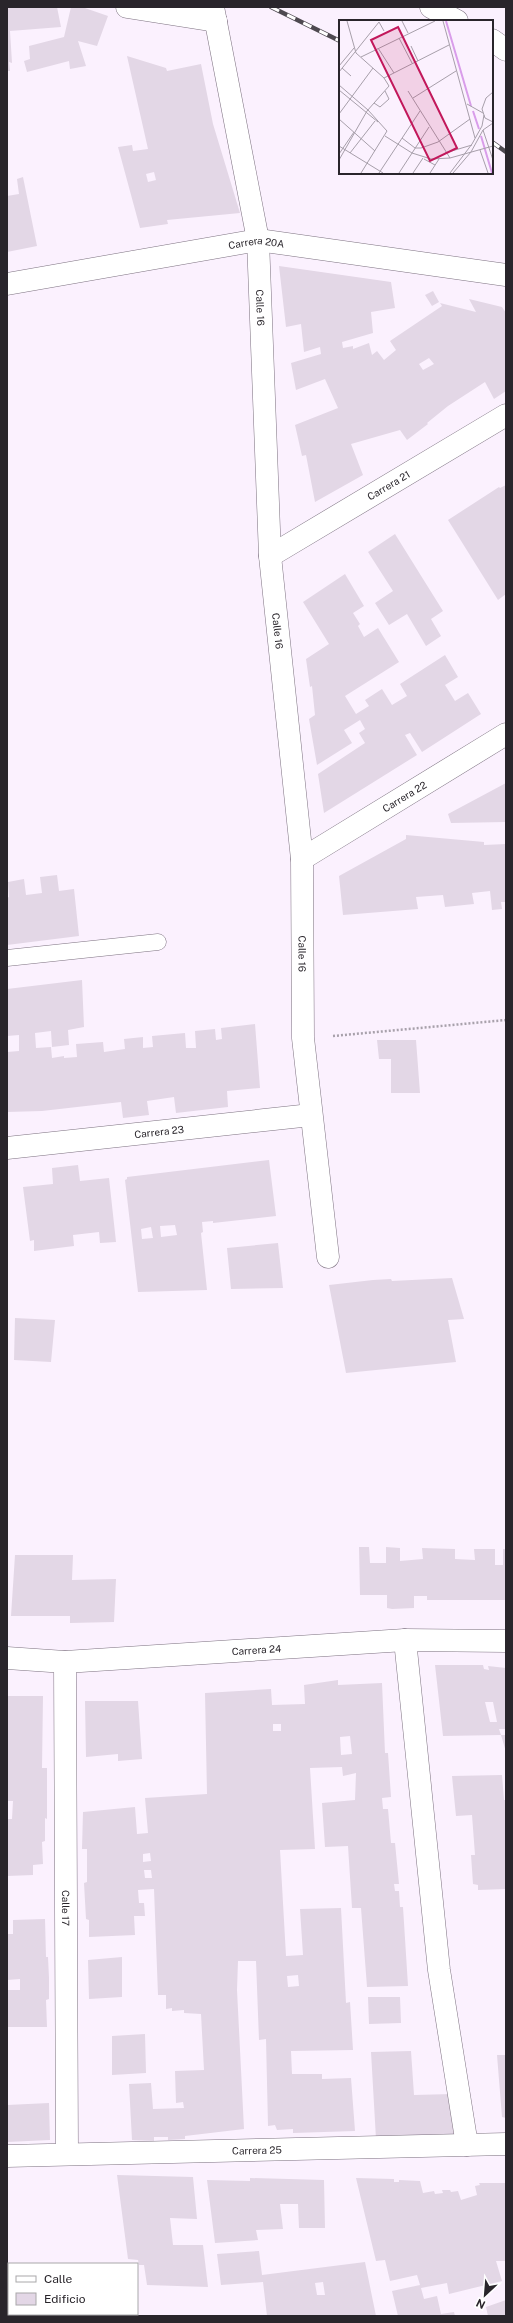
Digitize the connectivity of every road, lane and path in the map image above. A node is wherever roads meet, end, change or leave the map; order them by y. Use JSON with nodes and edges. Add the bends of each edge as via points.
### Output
{"nodes":[{"id":1,"x":127,"y":7,"type":"edge"},
{"id":2,"x":431,"y":7,"type":"edge"},
{"id":3,"x":215,"y":14,"type":"edge"},
{"id":4,"x":455,"y":20,"type":"edge"},
{"id":5,"x":493,"y":41,"type":"edge"},
{"id":6,"x":506,"y":50,"type":"edge"},
{"id":7,"x":258,"y":240,"type":"junction"},
{"id":8,"x":506,"y":275,"type":"edge"},
{"id":9,"x":7,"y":284,"type":"edge"},
{"id":10,"x":506,"y":415,"type":"edge"},
{"id":11,"x":270,"y":556,"type":"junction"},
{"id":12,"x":506,"y":734,"type":"edge"},
{"id":13,"x":302,"y":859,"type":"junction"},
{"id":14,"x":158,"y":942,"type":"dead end"},
{"id":15,"x":7,"y":958,"type":"edge"},
{"id":16,"x":506,"y":1020,"type":"edge"},
{"id":17,"x":304,"y":1038,"type":"junction"},
{"id":18,"x":311,"y":1115,"type":"junction"},
{"id":19,"x":7,"y":1148,"type":"edge"},
{"id":20,"x":328,"y":1257,"type":"dead end"},
{"id":21,"x":405,"y":1640,"type":"junction"},
{"id":22,"x":506,"y":1641,"type":"edge"},
{"id":23,"x":7,"y":1658,"type":"edge"},
{"id":24,"x":65,"y":1662,"type":"junction"},
{"id":25,"x":506,"y":2144,"type":"edge"},
{"id":26,"x":467,"y":2145,"type":"junction"},
{"id":27,"x":67,"y":2153,"type":"junction"},
{"id":28,"x":7,"y":2156,"type":"edge"}],
"edges":[{"from":1,"to":3,"type":"street"},
{"from":2,"to":4,"type":"street"},
{"from":3,"to":7,"type":"street","name":"Calle 16"},
{"from":5,"to":6,"type":"street"},
{"from":7,"to":8,"type":"street","name":"Carrera 20A"},
{"from":7,"to":9,"type":"street","name":"Carrera 20A"},
{"from":7,"to":11,"type":"street","name":"Calle 16"},
{"from":10,"to":11,"type":"street","name":"Carrera 21"},
{"from":11,"to":13,"type":"street","name":"Calle 16"},
{"from":12,"to":13,"type":"street","name":"Carrera 22"},
{"from":13,"to":17,"type":"street","name":"Calle 16"},
{"from":14,"to":15,"type":"lane"},
{"from":16,"to":17,"type":"path"},
{"from":17,"to":18,"type":"street","name":"Calle 16"},
{"from":18,"to":19,"type":"street","name":"Carrera 23"},
{"from":18,"to":20,"type":"street","name":"Calle 16"},
{"from":21,"to":22,"type":"street","name":"Carrera 24"},
{"from":21,"to":24,"type":"street","name":"Carrera 24"},
{"from":21,"to":26,"type":"street","via":[[439,1970]]},
{"from":23,"to":24,"type":"street","name":"Carrera 24"},
{"from":24,"to":27,"type":"street","name":"Calle 17"},
{"from":25,"to":26,"type":"street","name":"Carrera 25"},
{"from":26,"to":27,"type":"street","name":"Carrera 25"},
{"from":27,"to":28,"type":"street","name":"Carrera 25"}]}
